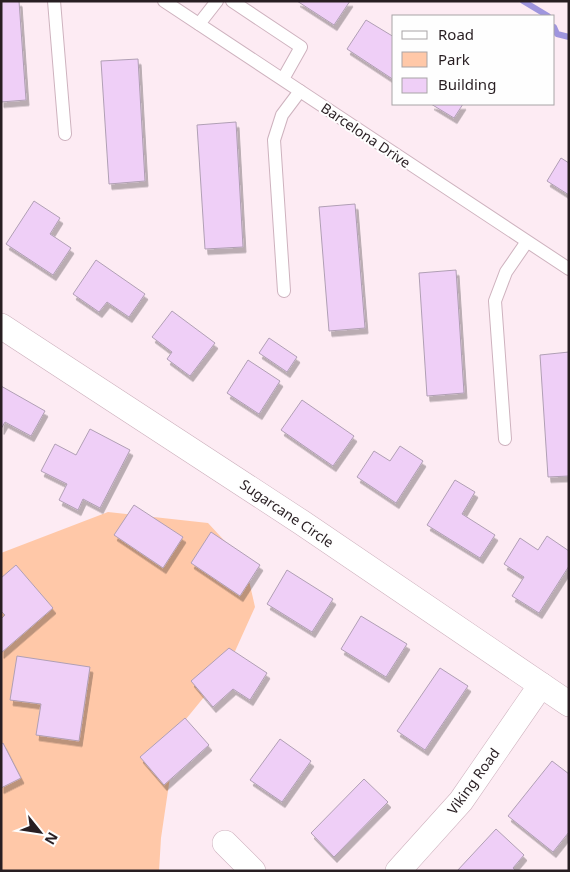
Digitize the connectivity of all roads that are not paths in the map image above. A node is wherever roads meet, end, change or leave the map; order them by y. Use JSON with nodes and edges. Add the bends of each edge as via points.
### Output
{"nodes":[{"id":1,"x":54,"y":1,"type":"edge"},
{"id":2,"x":164,"y":1,"type":"edge"},
{"id":3,"x":217,"y":1,"type":"edge"},
{"id":4,"x":232,"y":1,"type":"edge"},
{"id":5,"x":199,"y":24,"type":"junction"},
{"id":6,"x":283,"y":79,"type":"junction"},
{"id":7,"x":300,"y":91,"type":"junction"},
{"id":8,"x":65,"y":134,"type":"dead end"},
{"id":9,"x":526,"y":243,"type":"junction"},
{"id":10,"x":569,"y":269,"type":"edge"},
{"id":11,"x":284,"y":291,"type":"dead end"},
{"id":12,"x":1,"y":326,"type":"edge"},
{"id":13,"x":505,"y":439,"type":"dead end"},
{"id":14,"x":541,"y":685,"type":"junction"},
{"id":15,"x":569,"y":704,"type":"edge"},
{"id":16,"x":225,"y":843,"type":"dead end"},
{"id":17,"x":253,"y":871,"type":"edge"},
{"id":18,"x":398,"y":871,"type":"edge"}],
"edges":[{"from":1,"to":8,"type":"lane"},
{"from":2,"to":5,"type":"lane","name":"Barcelona Drive"},
{"from":3,"to":5,"type":"lane"},
{"from":4,"to":6,"type":"lane","via":[[301,46]]},
{"from":5,"to":6,"type":"lane","name":"Barcelona Drive"},
{"from":6,"to":7,"type":"lane","name":"Barcelona Drive"},
{"from":7,"to":9,"type":"lane","name":"Barcelona Drive"},
{"from":7,"to":11,"type":"lane","via":[[282,116],[274,140]]},
{"from":9,"to":10,"type":"lane","name":"Barcelona Drive"},
{"from":9,"to":13,"type":"lane","via":[[506,272],[496,301]]},
{"from":12,"to":14,"type":"street","name":"Sugarcane Circle","via":[[301,522]]},
{"from":14,"to":15,"type":"street","name":"Sugarcane Circle"},
{"from":14,"to":18,"type":"street","name":"Viking Road","via":[[461,801]]},
{"from":16,"to":17,"type":"street"}]}
